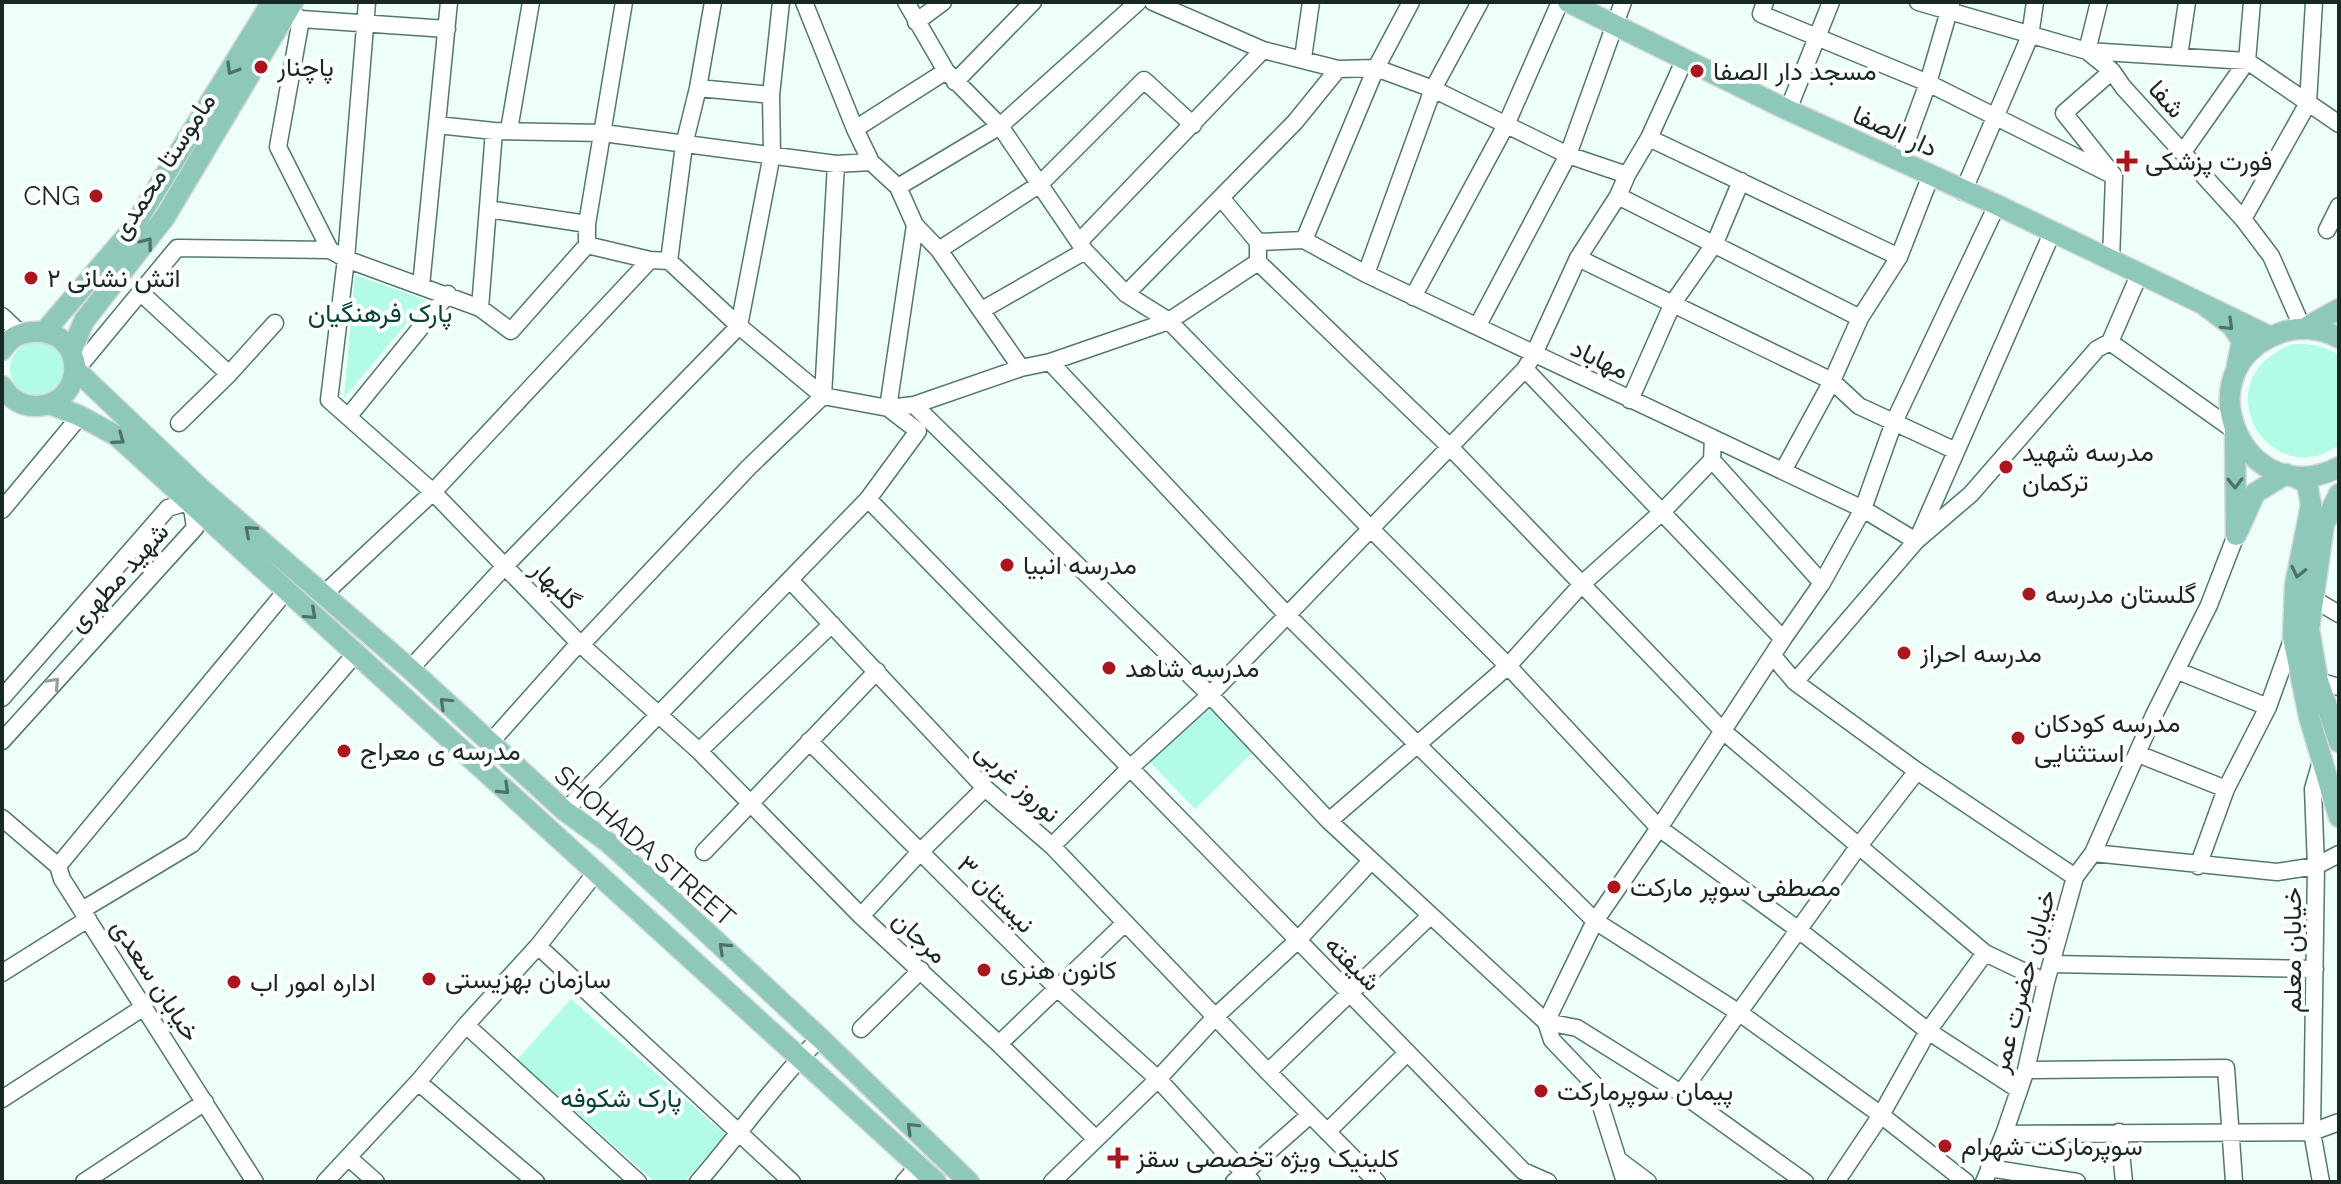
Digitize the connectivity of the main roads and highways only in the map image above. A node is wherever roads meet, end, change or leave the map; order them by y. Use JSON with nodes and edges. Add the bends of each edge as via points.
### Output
{"nodes":[{"id":1,"x":1568,"y":2,"type":"edge"},
{"id":2,"x":288,"y":9,"type":"edge"},
{"id":3,"x":2203,"y":304,"type":"junction"},
{"id":4,"x":2339,"y":309,"type":"edge"},
{"id":5,"x":2303,"y":329,"type":"junction"},
{"id":6,"x":45,"y":331,"type":"junction"},
{"id":7,"x":2269,"y":336,"type":"junction"},
{"id":8,"x":2339,"y":338,"type":"edge"},
{"id":9,"x":2,"y":350,"type":"edge"},
{"id":10,"x":74,"y":361,"type":"junction"},
{"id":11,"x":2235,"y":373,"type":"junction"},
{"id":12,"x":5,"y":394,"type":"edge"},
{"id":13,"x":50,"y":404,"type":"junction"},
{"id":14,"x":2235,"y":431,"type":"junction"},
{"id":15,"x":2339,"y":467,"type":"edge"},
{"id":16,"x":2290,"y":475,"type":"junction"},
{"id":17,"x":2255,"y":493,"type":"junction"},
{"id":18,"x":2339,"y":494,"type":"edge"},
{"id":19,"x":196,"y":495,"type":"junction"},
{"id":20,"x":2311,"y":505,"type":"junction"},
{"id":21,"x":2339,"y":742,"type":"edge"},
{"id":22,"x":2339,"y":817,"type":"edge"},
{"id":23,"x":936,"y":1182,"type":"edge"},
{"id":24,"x":969,"y":1182,"type":"edge"}],
"edges":[{"from":1,"to":3,"type":"main road","name":"دار الصفا"},
{"from":2,"to":6,"type":"main road","name":"ماموستا محمدی","one_way":true,"via":[[130,232]]},
{"from":10,"to":2,"type":"main road","name":"ماموستا محمدی","one_way":true,"via":[[84,321],[165,217]]},
{"from":3,"to":7,"type":"main road"},
{"from":3,"to":11,"type":"main road","one_way":true,"via":[[2242,341]]},
{"from":4,"to":5,"type":"main road"},
{"from":5,"to":7,"type":"main road"},
{"from":5,"to":8,"type":"main road"},
{"from":6,"to":9,"type":"main road","via":[[20,333]]},
{"from":6,"to":10,"type":"main road","name":"SHOHADA STREET","via":[[56,335]]},
{"from":7,"to":11,"type":"main road"},
{"from":10,"to":13,"type":"main road","name":"ماموستا محمدی","via":[[70,386]]},
{"from":10,"to":19,"type":"main road","name":"SHOHADA STREET","via":[[88,385]]},
{"from":11,"to":14,"type":"main road","via":[[2229,404]]},
{"from":12,"to":13,"type":"main road","name":"SHOHADA STREET","via":[[24,405]]},
{"from":13,"to":19,"type":"main road","name":"SHOHADA STREET","one_way":true,"via":[[117,436]]},
{"from":14,"to":16,"type":"main road","via":[[2257,460]]},
{"from":14,"to":17,"type":"main road","one_way":true,"via":[[2236,535]]},
{"from":15,"to":16,"type":"main road","via":[[2315,476]]},
{"from":16,"to":17,"type":"main road"},
{"from":16,"to":20,"type":"main road","via":[[2307,483]]},
{"from":17,"to":20,"type":"main road","via":[[2279,485],[2302,493]]},
{"from":18,"to":21,"type":"main road","via":[[2324,524],[2309,629],[2318,681]]},
{"from":19,"to":23,"type":"main road","name":"SHOHADA STREET","one_way":true,"via":[[286,591]]},
{"from":24,"to":19,"type":"main road","name":"SHOHADA STREET","one_way":true,"via":[[609,843],[565,811],[324,594]]},
{"from":20,"to":22,"type":"main road","one_way":true,"via":[[2295,585],[2293,637]]}]}
